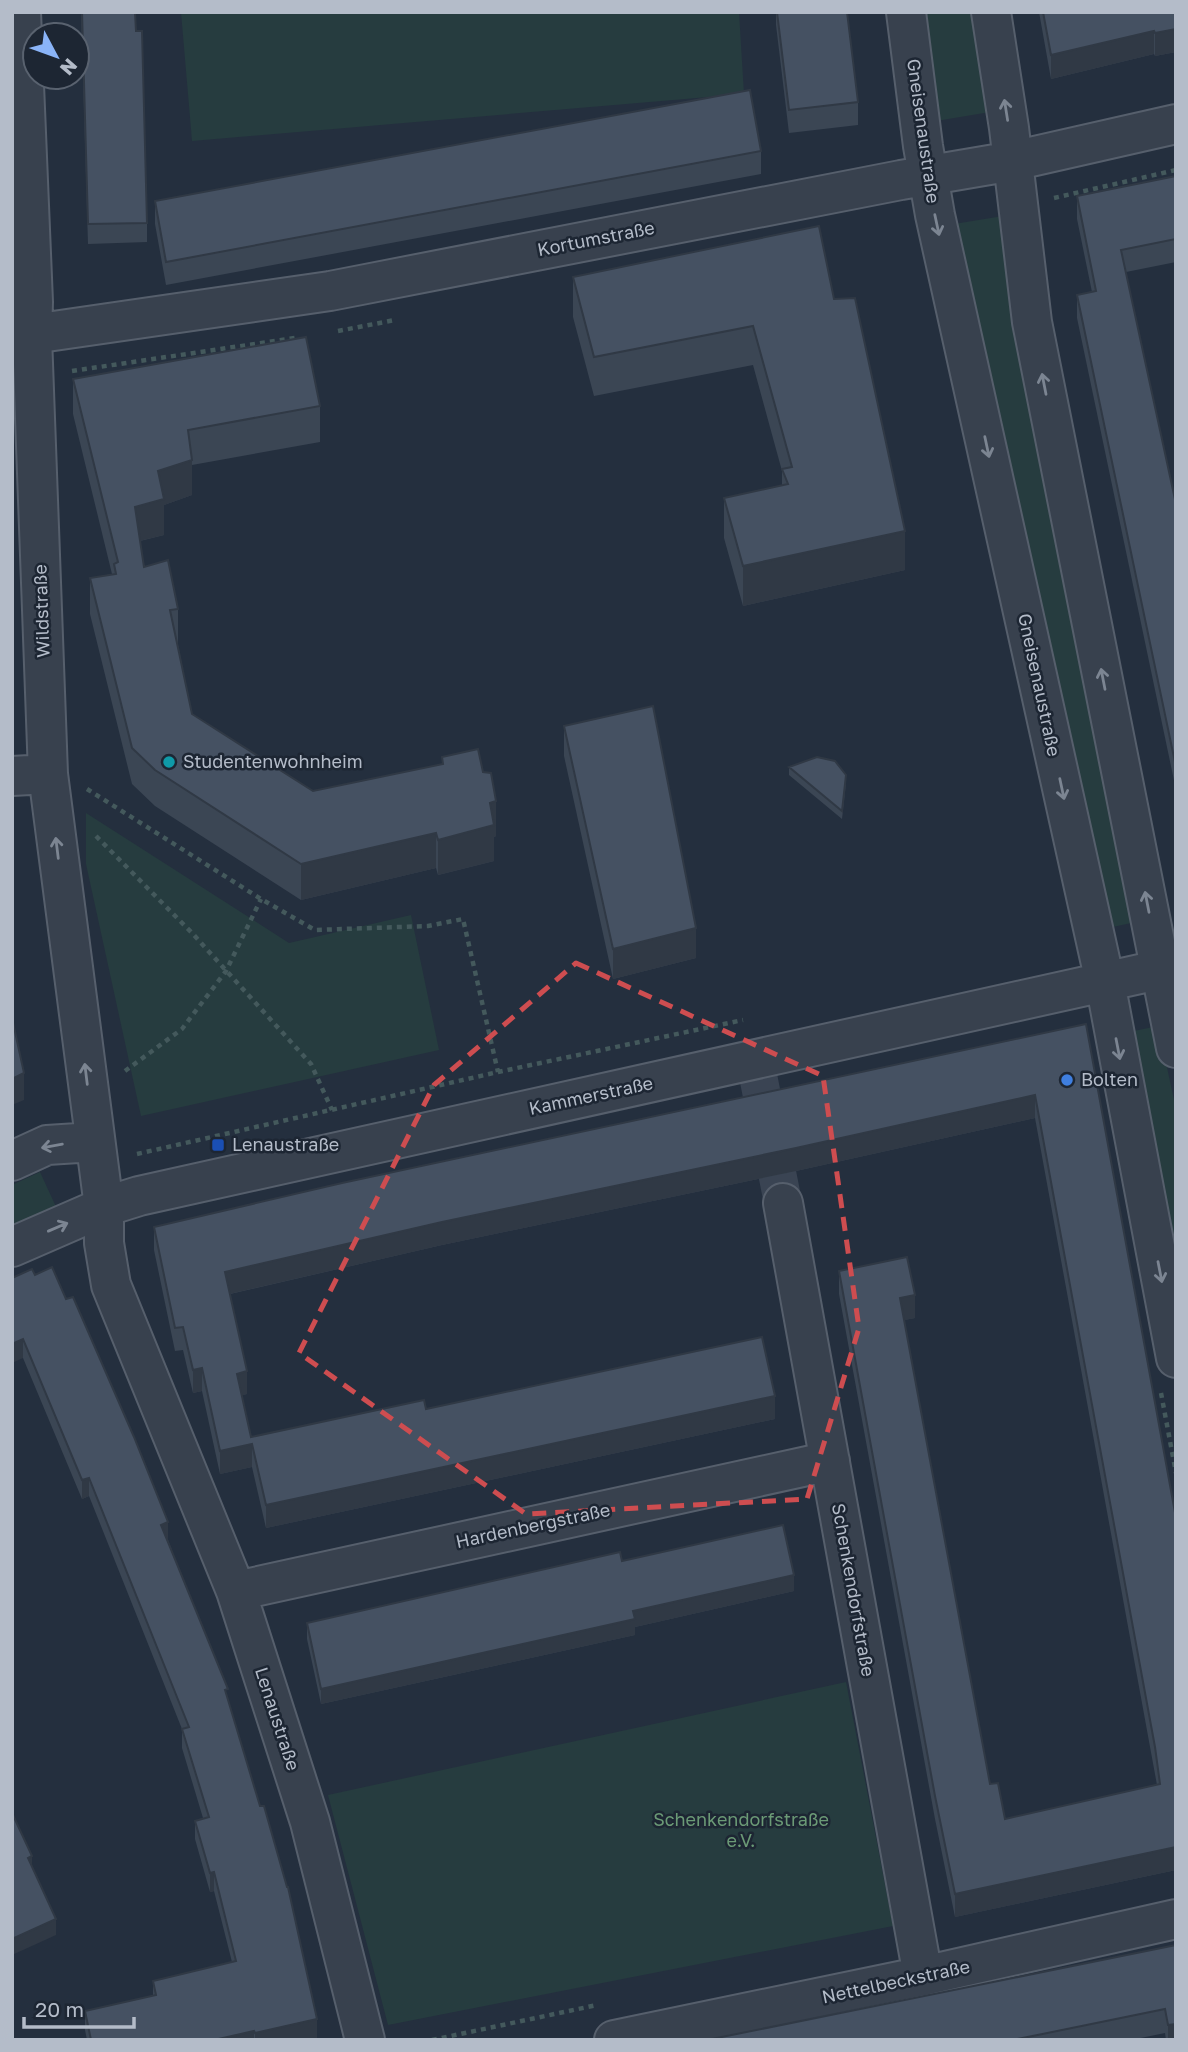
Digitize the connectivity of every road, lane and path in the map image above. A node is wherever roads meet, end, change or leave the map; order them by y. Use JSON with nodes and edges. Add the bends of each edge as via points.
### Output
{"nodes":[{"id":1,"x":21,"y":12,"type":"edge"},
{"id":2,"x":906,"y":12,"type":"edge"},
{"id":3,"x":991,"y":12,"type":"edge"},
{"id":4,"x":1176,"y":124,"type":"edge"},
{"id":5,"x":1013,"y":161,"type":"junction"},
{"id":6,"x":928,"y":176,"type":"junction"},
{"id":7,"x":69,"y":330,"type":"junction"},
{"id":8,"x":22,"y":336,"type":"edge"},
{"id":9,"x":72,"y":382,"type":"edge"},
{"id":10,"x":30,"y":775,"type":"edge"},
{"id":11,"x":82,"y":798,"type":"dead end"},
{"id":12,"x":89,"y":830,"type":"dead end"},
{"id":13,"x":261,"y":899,"type":"junction"},
{"id":14,"x":1168,"y":968,"type":"edge"},
{"id":15,"x":226,"y":971,"type":"junction"},
{"id":16,"x":1105,"y":982,"type":"junction"},
{"id":17,"x":1176,"y":1048,"type":"edge"},
{"id":18,"x":498,"y":1072,"type":"dead end"},
{"id":19,"x":88,"y":1090,"type":"junction"},
{"id":20,"x":332,"y":1110,"type":"dead end"},
{"id":21,"x":94,"y":1142,"type":"junction"},
{"id":22,"x":12,"y":1161,"type":"edge"},
{"id":23,"x":783,"y":1203,"type":"tunnel mouth"},
{"id":24,"x":104,"y":1207,"type":"junction"},
{"id":25,"x":12,"y":1247,"type":"edge"},
{"id":26,"x":1176,"y":1358,"type":"edge"},
{"id":27,"x":830,"y":1461,"type":"junction"},
{"id":28,"x":236,"y":1591,"type":"junction"},
{"id":29,"x":1176,"y":1919,"type":"edge"},
{"id":30,"x":923,"y":1976,"type":"junction"},
{"id":31,"x":365,"y":2040,"type":"edge"},
{"id":32,"x":614,"y":2040,"type":"edge"}],
"edges":[{"from":1,"to":8,"type":"street","name":"Wildstraße","via":[[33,302]]},
{"from":2,"to":6,"type":"street","name":"Gneisenaustraße"},
{"from":5,"to":3,"type":"street","one_way":true},
{"from":4,"to":5,"type":"street","name":"Kortumstraße"},
{"from":5,"to":6,"type":"street","name":"Kortumstraße"},
{"from":14,"to":5,"type":"street","one_way":true,"via":[[1032,322]]},
{"from":6,"to":7,"type":"street","name":"Kortumstraße","via":[[330,291]]},
{"from":6,"to":16,"type":"street","name":"Gneisenaustraße","one_way":true},
{"from":7,"to":8,"type":"street","name":"Kortumstraße"},
{"from":7,"to":9,"type":"path"},
{"from":8,"to":10,"type":"street","name":"Wildstraße"},
{"from":19,"to":10,"type":"street","name":"Wildstraße","one_way":true},
{"from":11,"to":13,"type":"path","via":[[83,786]]},
{"from":12,"to":15,"type":"path"},
{"from":13,"to":15,"type":"path"},
{"from":13,"to":18,"type":"path","via":[[315,930],[428,926],[463,919]]},
{"from":14,"to":16,"type":"street","name":"Kammerstraße"},
{"from":14,"to":17,"type":"street"},
{"from":15,"to":19,"type":"path","via":[[181,1029],[118,1076]]},
{"from":15,"to":20,"type":"path","via":[[311,1064]]},
{"from":16,"to":24,"type":"street","name":"Kammerstraße"},
{"from":16,"to":26,"type":"street","name":"Gneisenaustraße","one_way":true},
{"from":19,"to":21,"type":"street","name":"Wildstraße"},
{"from":21,"to":22,"type":"street","one_way":true,"via":[[47,1145]]},
{"from":21,"to":24,"type":"street","name":"Wildstraße"},
{"from":23,"to":27,"type":"street","name":"Schenkendorfstraße"},
{"from":25,"to":24,"type":"street","name":"Kammerstraße","one_way":true},
{"from":24,"to":28,"type":"street","name":"Lenaustraße","via":[[111,1285]]},
{"from":27,"to":28,"type":"street","name":"Hardenbergstraße"},
{"from":27,"to":30,"type":"street","name":"Schenkendorfstraße"},
{"from":28,"to":31,"type":"street","name":"Lenaustraße","via":[[310,1822]]},
{"from":29,"to":30,"type":"street","name":"Nettelbeckstraße"},
{"from":30,"to":32,"type":"street","name":"Nettelbeckstraße"}]}
